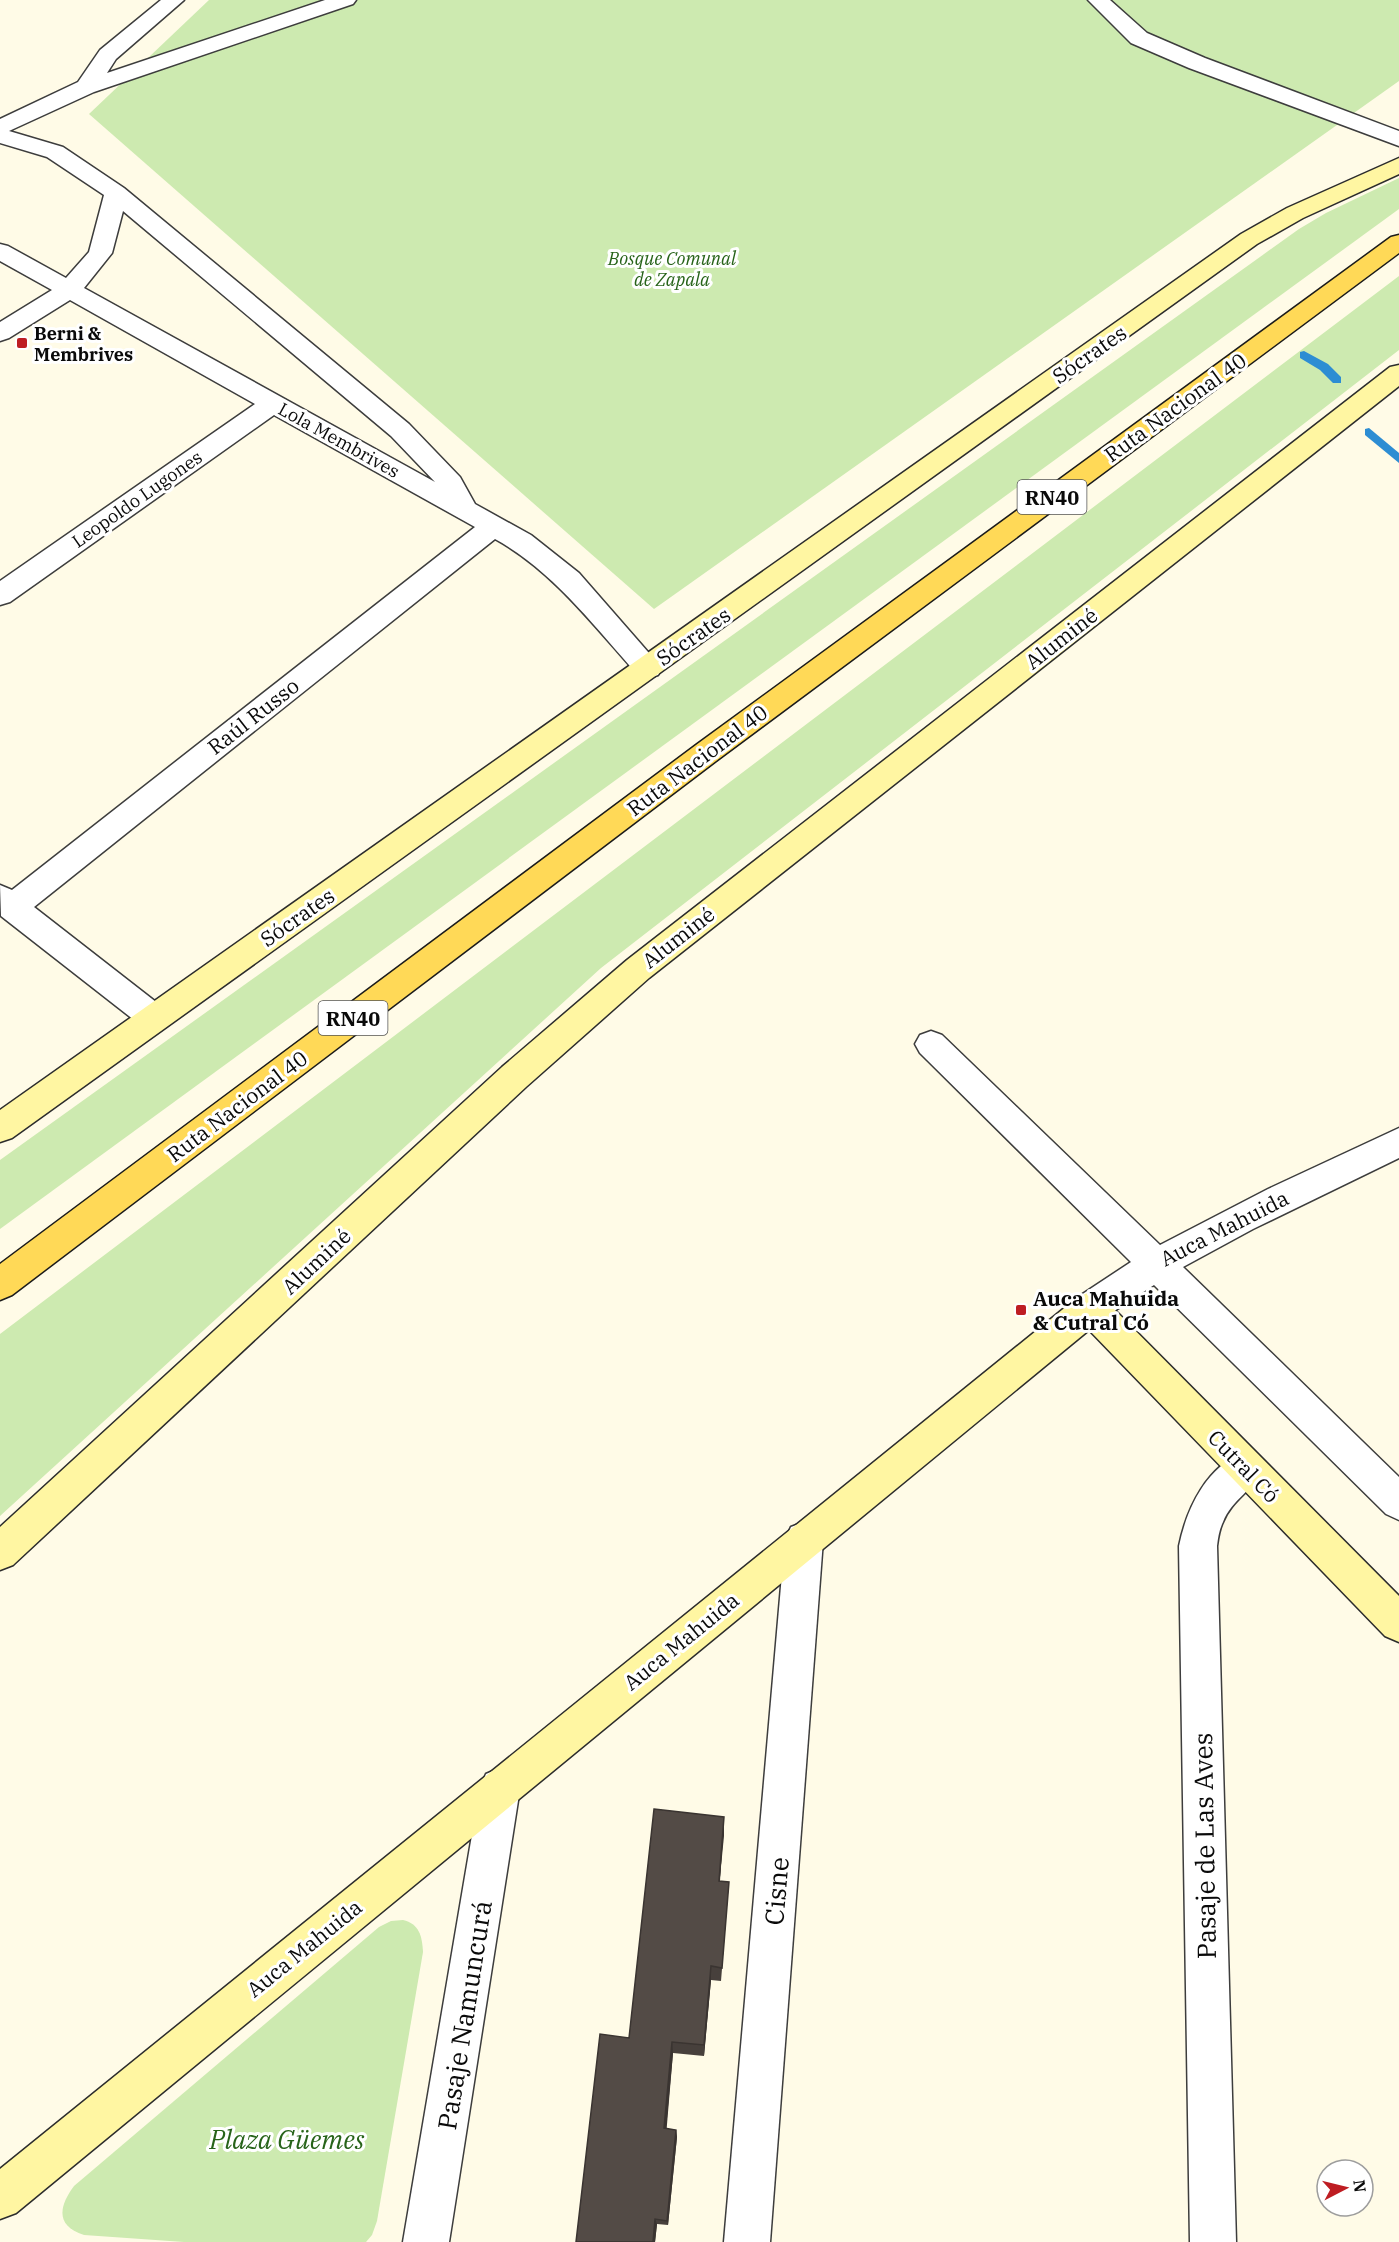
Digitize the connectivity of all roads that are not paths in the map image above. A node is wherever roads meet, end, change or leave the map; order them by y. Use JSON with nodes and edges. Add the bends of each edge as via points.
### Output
{"nodes":[{"id":1,"x":174,"y":0,"type":"edge"},
{"id":2,"x":346,"y":0,"type":"edge"},
{"id":3,"x":1098,"y":0,"type":"edge"},
{"id":4,"x":86,"y":87,"type":"junction"},
{"id":5,"x":0,"y":127,"type":"edge"},
{"id":6,"x":0,"y":136,"type":"edge"},
{"id":7,"x":1399,"y":139,"type":"edge"},
{"id":8,"x":1399,"y":165,"type":"edge"},
{"id":9,"x":116,"y":193,"type":"junction"},
{"id":10,"x":1399,"y":242,"type":"edge"},
{"id":11,"x":0,"y":251,"type":"edge"},
{"id":12,"x":69,"y":290,"type":"junction"},
{"id":13,"x":0,"y":333,"type":"edge"},
{"id":14,"x":1399,"y":373,"type":"edge"},
{"id":15,"x":274,"y":403,"type":"junction"},
{"id":16,"x":466,"y":510,"type":"junction"},
{"id":17,"x":494,"y":526,"type":"junction"},
{"id":18,"x":0,"y":595,"type":"edge"},
{"id":19,"x":648,"y":668,"type":"junction"},
{"id":20,"x":6,"y":902,"type":"edge"},
{"id":21,"x":154,"y":1018,"type":"junction"},
{"id":22,"x":931,"y":1044,"type":"dead end"},
{"id":23,"x":0,"y":1128,"type":"edge"},
{"id":24,"x":1399,"y":1142,"type":"edge"},
{"id":25,"x":1155,"y":1264,"type":"junction"},
{"id":26,"x":0,"y":1284,"type":"edge"},
{"id":27,"x":1090,"y":1308,"type":"junction"},
{"id":28,"x":1246,"y":1468,"type":"junction"},
{"id":29,"x":1399,"y":1502,"type":"edge"},
{"id":30,"x":804,"y":1540,"type":"junction"},
{"id":31,"x":0,"y":1552,"type":"edge"},
{"id":32,"x":1399,"y":1623,"type":"edge"},
{"id":33,"x":500,"y":1788,"type":"junction"},
{"id":34,"x":0,"y":2197,"type":"edge"},
{"id":35,"x":426,"y":2242,"type":"edge"},
{"id":36,"x":747,"y":2242,"type":"edge"},
{"id":37,"x":1213,"y":2242,"type":"edge"}],
"edges":[{"from":1,"to":4,"type":"street","via":[[108,55]]},
{"from":2,"to":4,"type":"street"},
{"from":3,"to":7,"type":"street","via":[[1139,38]]},
{"from":4,"to":5,"type":"street"},
{"from":6,"to":9,"type":"street","via":[[55,152]]},
{"from":8,"to":19,"type":"street","name":"Sócrates","via":[[1249,239]]},
{"from":9,"to":12,"type":"street","via":[[100,252]]},
{"from":9,"to":16,"type":"street","via":[[400,430],[451,483]]},
{"from":10,"to":26,"type":"main road","name":"Ruta Nacional 40","number":"RN40","via":[[716,745]]},
{"from":11,"to":12,"type":"street","name":"Lola Membrives"},
{"from":12,"to":13,"type":"street"},
{"from":12,"to":15,"type":"street","name":"Lola Membrives"},
{"from":14,"to":31,"type":"street","name":"Aluminé","via":[[638,969],[506,1085]]},
{"from":15,"to":16,"type":"street","name":"Lola Membrives"},
{"from":15,"to":18,"type":"street","name":"Leopoldo Lugones"},
{"from":16,"to":17,"type":"street","name":"Lola Membrives"},
{"from":17,"to":19,"type":"street","name":"Lola Membrives","via":[[522,542],[569,580]]},
{"from":17,"to":20,"type":"street","name":"Raúl Russo"},
{"from":19,"to":21,"type":"street","name":"Sócrates"},
{"from":20,"to":21,"type":"street"},
{"from":21,"to":23,"type":"street","name":"Sócrates"},
{"from":22,"to":25,"type":"street"},
{"from":24,"to":25,"type":"street","name":"Auca Mahuida","via":[[1220,1228]]},
{"from":25,"to":27,"type":"street","name":"Auca Mahuida"},
{"from":25,"to":29,"type":"street"},
{"from":27,"to":28,"type":"street","name":"Cutral Có"},
{"from":27,"to":30,"type":"street","name":"Auca Mahuida"},
{"from":28,"to":32,"type":"street","name":"Cutral Có"},
{"from":28,"to":37,"type":"street","name":"Pasaje de Las Aves","via":[[1210,1505],[1198,1546]]},
{"from":30,"to":33,"type":"street","name":"Auca Mahuida"},
{"from":30,"to":36,"type":"street","name":"Cisne"},
{"from":33,"to":34,"type":"street","name":"Auca Mahuida"},
{"from":33,"to":35,"type":"street","name":"Pasaje Namuncurá"}]}
